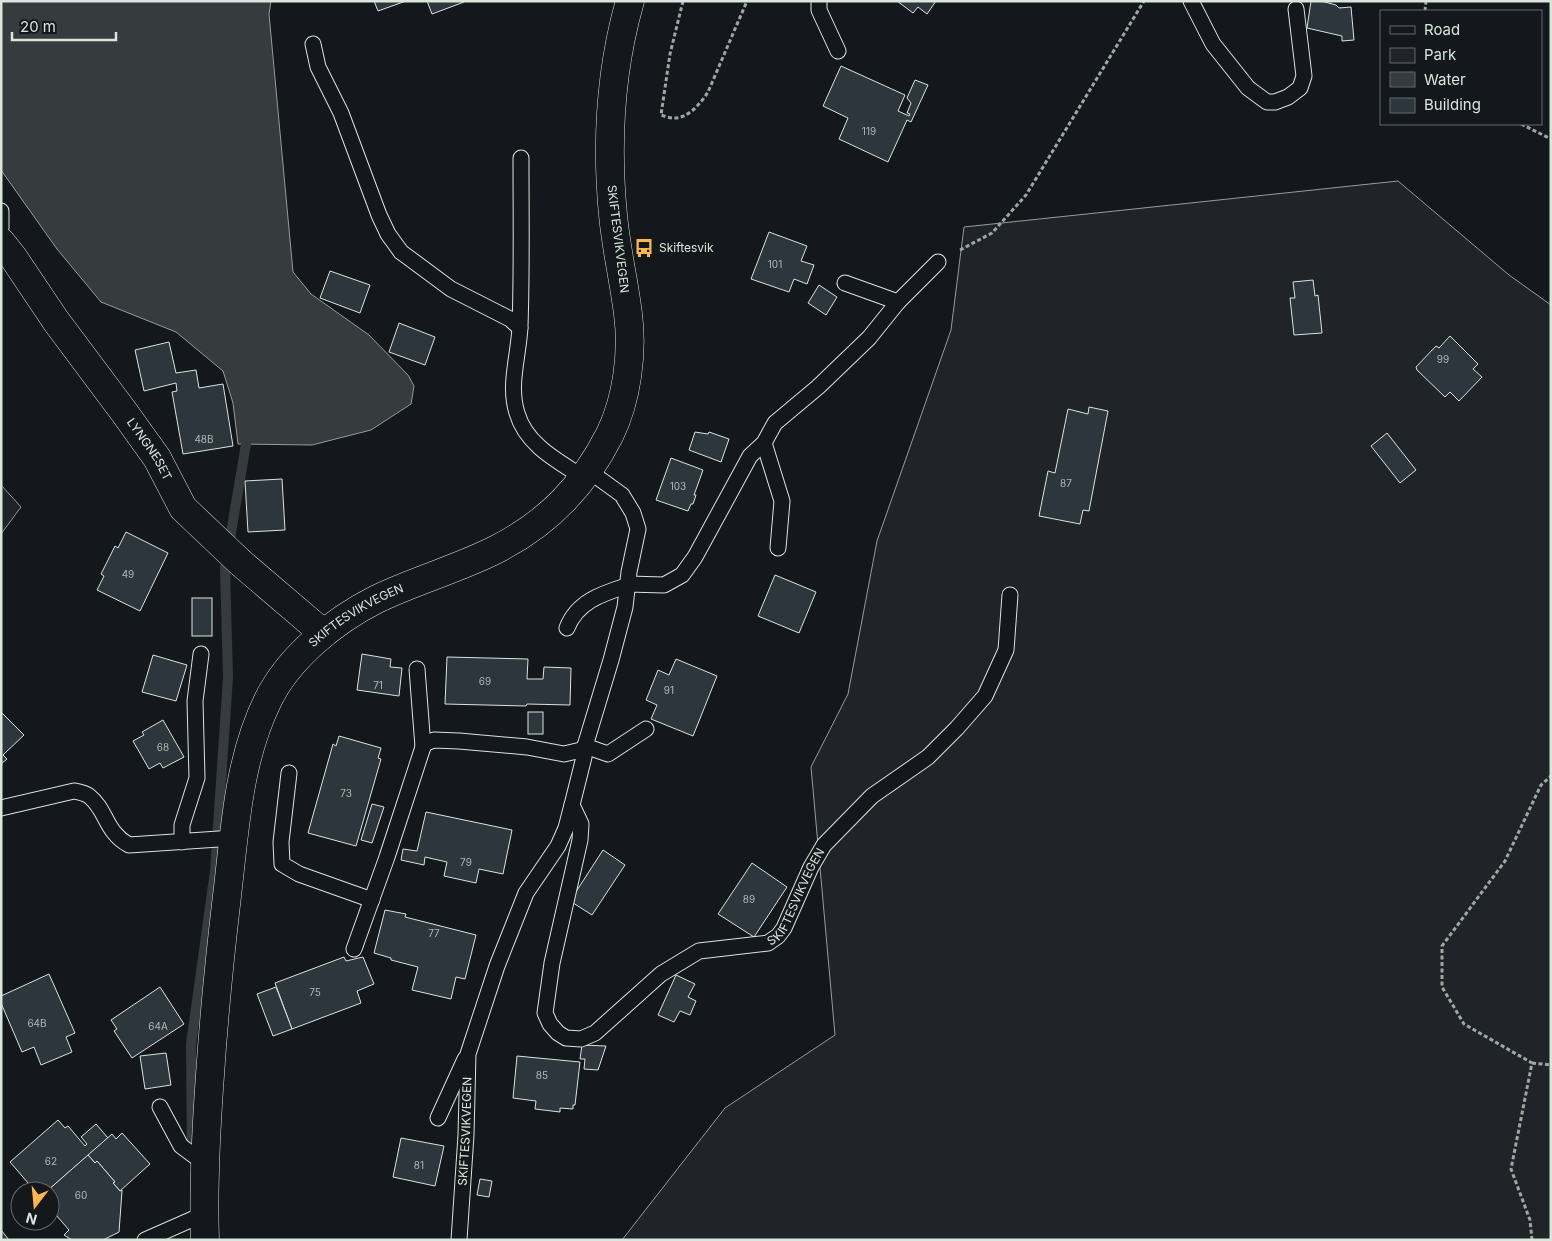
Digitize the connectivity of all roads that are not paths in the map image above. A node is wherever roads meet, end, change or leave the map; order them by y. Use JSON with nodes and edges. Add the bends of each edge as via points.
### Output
{"nodes":[{"id":1,"x":630,"y":1,"type":"edge"},
{"id":2,"x":819,"y":1,"type":"edge"},
{"id":3,"x":1191,"y":1,"type":"edge"},
{"id":4,"x":1296,"y":9,"type":"dead end"},
{"id":5,"x":312,"y":44,"type":"dead end"},
{"id":6,"x":838,"y":51,"type":"dead end"},
{"id":7,"x":521,"y":158,"type":"dead end"},
{"id":8,"x":1,"y":211,"type":"edge"},
{"id":9,"x":1,"y":228,"type":"edge"},
{"id":10,"x":1,"y":242,"type":"edge"},
{"id":11,"x":938,"y":262,"type":"road end"},
{"id":12,"x":845,"y":283,"type":"dead end"},
{"id":13,"x":898,"y":302,"type":"junction"},
{"id":14,"x":520,"y":328,"type":"junction"},
{"id":15,"x":764,"y":443,"type":"junction"},
{"id":16,"x":586,"y":474,"type":"junction"},
{"id":17,"x":778,"y":548,"type":"dead end"},
{"id":18,"x":628,"y":584,"type":"junction"},
{"id":19,"x":1010,"y":594,"type":"dead end"},
{"id":20,"x":567,"y":628,"type":"dead end"},
{"id":21,"x":323,"y":633,"type":"junction"},
{"id":22,"x":201,"y":654,"type":"dead end"},
{"id":23,"x":417,"y":668,"type":"dead end"},
{"id":24,"x":646,"y":729,"type":"dead end"},
{"id":25,"x":585,"y":746,"type":"junction"},
{"id":26,"x":422,"y":747,"type":"junction"},
{"id":27,"x":289,"y":773,"type":"dead end"},
{"id":28,"x":572,"y":805,"type":"junction"},
{"id":29,"x":1,"y":808,"type":"edge"},
{"id":30,"x":234,"y":838,"type":"junction"},
{"id":31,"x":182,"y":842,"type":"junction"},
{"id":32,"x":372,"y":900,"type":"junction"},
{"id":33,"x":354,"y":948,"type":"dead end"},
{"id":34,"x":468,"y":1054,"type":"junction"},
{"id":35,"x":160,"y":1107,"type":"dead end"},
{"id":36,"x":438,"y":1118,"type":"dead end"},
{"id":37,"x":204,"y":1163,"type":"junction"},
{"id":38,"x":205,"y":1227,"type":"edge"},
{"id":39,"x":145,"y":1240,"type":"edge"},
{"id":40,"x":459,"y":1240,"type":"edge"}],
"edges":[{"from":1,"to":16,"type":"main road","name":"SKIFTESVIKVEGEN","via":[[620,38],[611,98],[609,158],[613,217],[629,318],[629,356],[623,394],[611,430]]},
{"from":2,"to":6,"type":"lane","via":[[819,10]]},
{"from":3,"to":4,"type":"lane","via":[[1213,44],[1248,88],[1267,102],[1288,97],[1300,88],[1304,76]]},
{"from":5,"to":14,"type":"lane","via":[[318,67],[342,113],[378,215],[401,252],[451,288],[510,319]]},
{"from":7,"to":14,"type":"lane","name":"SKIFTESVIKVEGEN"},
{"from":8,"to":9,"type":"lane"},
{"from":10,"to":21,"type":"main road","name":"LYNGNESET","via":[[157,458],[183,508]]},
{"from":11,"to":13,"type":"lane"},
{"from":12,"to":13,"type":"lane"},
{"from":13,"to":15,"type":"lane","via":[[869,338],[775,423]]},
{"from":14,"to":16,"type":"lane","name":"SKIFTESVIKVEGEN","via":[[513,392],[517,414],[527,434],[542,450]]},
{"from":15,"to":17,"type":"lane","via":[[782,501]]},
{"from":15,"to":18,"type":"lane","via":[[750,456],[682,575],[664,585]]},
{"from":16,"to":18,"type":"lane","name":"SKIFTESVIKVEGEN","via":[[622,495],[632,513],[638,529]]},
{"from":16,"to":21,"type":"main road","name":"SKIFTESVIKVEGEN","via":[[557,508],[527,532],[494,551],[375,600]]},
{"from":18,"to":20,"type":"lane","via":[[581,606]]},
{"from":18,"to":25,"type":"lane","name":"SKIFTESVIKVEGEN","via":[[613,651]]},
{"from":19,"to":28,"type":"lane","name":"SKIFTESVIKVEGEN","via":[[1006,650],[985,696],[928,757],[872,796],[824,845],[778,936],[768,943],[699,951],[661,974],[595,1033],[581,1039],[566,1038],[558,1033],[545,1014],[552,963],[580,840],[582,824]]},
{"from":21,"to":30,"type":"main road","name":"SKIFTESVIKVEGEN","via":[[292,664],[270,696],[254,731],[243,768]]},
{"from":22,"to":31,"type":"lane","via":[[195,701],[197,778],[182,825]]},
{"from":23,"to":26,"type":"lane"},
{"from":24,"to":25,"type":"lane","via":[[608,754]]},
{"from":25,"to":26,"type":"lane","via":[[564,754],[459,740],[434,740]]},
{"from":25,"to":28,"type":"lane","name":"SKIFTESVIKVEGEN"},
{"from":26,"to":32,"type":"lane"},
{"from":27,"to":32,"type":"lane","via":[[281,842],[282,864],[298,874]]},
{"from":28,"to":34,"type":"lane","name":"SKIFTESVIKVEGEN","via":[[558,846],[526,893],[497,966]]},
{"from":29,"to":31,"type":"lane","via":[[74,792],[84,793],[112,831],[129,845]]},
{"from":30,"to":31,"type":"lane"},
{"from":30,"to":37,"type":"main road","name":"SKIFTESVIKVEGEN","via":[[217,981]]},
{"from":32,"to":33,"type":"lane"},
{"from":34,"to":36,"type":"lane"},
{"from":34,"to":40,"type":"lane","name":"SKIFTESVIKVEGEN"},
{"from":35,"to":37,"type":"lane","via":[[180,1146]]},
{"from":37,"to":38,"type":"main road","name":"SKIFTESVIKVEGEN"},
{"from":38,"to":39,"type":"lane","name":"SKIFTESVIKVEGEN"}]}
